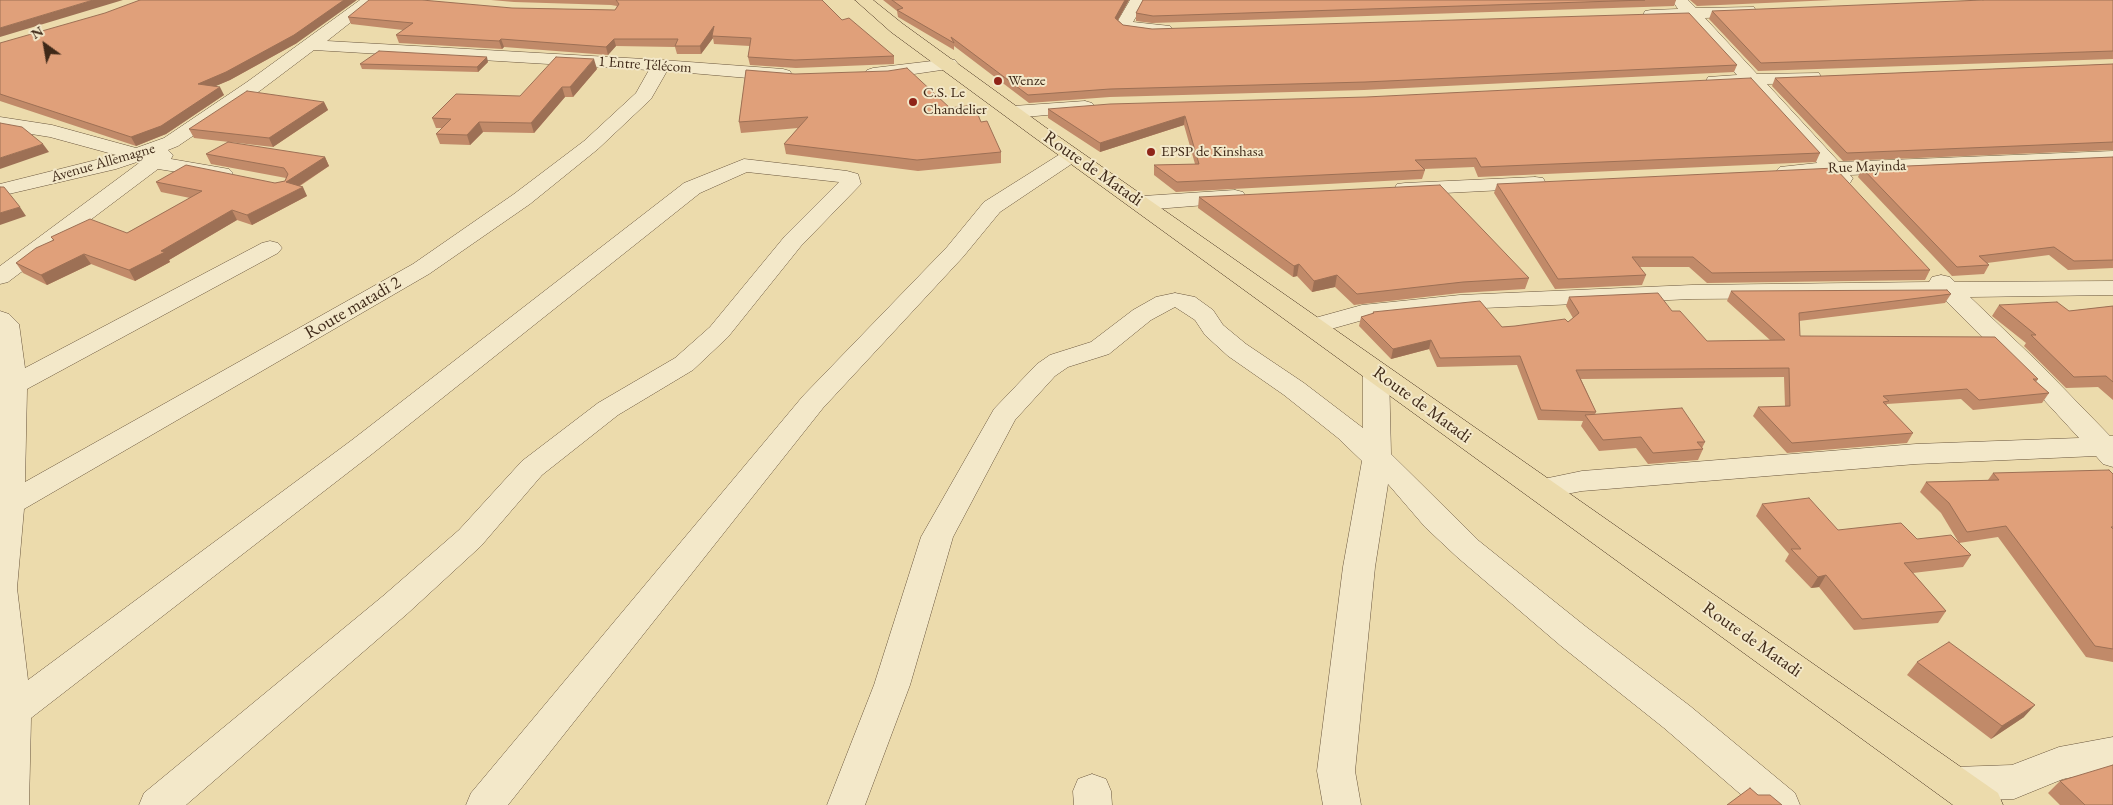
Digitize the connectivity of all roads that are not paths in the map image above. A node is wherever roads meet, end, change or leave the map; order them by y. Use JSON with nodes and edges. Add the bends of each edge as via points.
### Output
{"nodes":[{"id":1,"x":371,"y":0,"type":"edge"},
{"id":2,"x":863,"y":0,"type":"edge"},
{"id":3,"x":1138,"y":0,"type":"edge"},
{"id":4,"x":1685,"y":7,"type":"edge"},
{"id":5,"x":1760,"y":10,"type":"edge"},
{"id":6,"x":1632,"y":15,"type":"edge"},
{"id":7,"x":1181,"y":30,"type":"edge"},
{"id":8,"x":310,"y":45,"type":"junction"},
{"id":9,"x":949,"y":64,"type":"junction"},
{"id":10,"x":662,"y":65,"type":"junction"},
{"id":11,"x":852,"y":75,"type":"edge"},
{"id":12,"x":796,"y":76,"type":"edge"},
{"id":13,"x":1830,"y":76,"type":"edge"},
{"id":14,"x":1751,"y":79,"type":"junction"},
{"id":15,"x":1702,"y":81,"type":"edge"},
{"id":16,"x":1101,"y":106,"type":"edge"},
{"id":17,"x":1013,"y":112,"type":"junction"},
{"id":18,"x":0,"y":123,"type":"edge"},
{"id":19,"x":1072,"y":155,"type":"junction"},
{"id":20,"x":2113,"y":157,"type":"edge"},
{"id":21,"x":146,"y":159,"type":"junction"},
{"id":22,"x":1834,"y":168,"type":"junction"},
{"id":23,"x":1764,"y":172,"type":"edge"},
{"id":24,"x":243,"y":177,"type":"edge"},
{"id":25,"x":1557,"y":182,"type":"edge"},
{"id":26,"x":0,"y":190,"type":"edge"},
{"id":27,"x":1380,"y":190,"type":"edge"},
{"id":28,"x":1854,"y":190,"type":"edge"},
{"id":29,"x":1254,"y":196,"type":"edge"},
{"id":30,"x":1143,"y":204,"type":"junction"},
{"id":31,"x":270,"y":248,"type":"dead end"},
{"id":32,"x":1927,"y":267,"type":"edge"},
{"id":33,"x":0,"y":277,"type":"edge"},
{"id":34,"x":1947,"y":288,"type":"junction"},
{"id":35,"x":2113,"y":288,"type":"edge"},
{"id":36,"x":0,"y":319,"type":"edge"},
{"id":37,"x":1313,"y":326,"type":"junction"},
{"id":38,"x":1376,"y":372,"type":"junction"},
{"id":39,"x":7,"y":388,"type":"edge"},
{"id":40,"x":2109,"y":450,"type":"edge"},
{"id":41,"x":1377,"y":460,"type":"junction"},
{"id":42,"x":1540,"y":489,"type":"junction"},
{"id":43,"x":5,"y":524,"type":"edge"},
{"id":44,"x":13,"y":711,"type":"junction"},
{"id":45,"x":2113,"y":753,"type":"edge"},
{"id":46,"x":1970,"y":795,"type":"edge"},
{"id":47,"x":10,"y":805,"type":"edge"},
{"id":48,"x":158,"y":805,"type":"edge"},
{"id":49,"x":485,"y":805,"type":"edge"},
{"id":50,"x":846,"y":805,"type":"edge"},
{"id":51,"x":1342,"y":805,"type":"edge"},
{"id":52,"x":1781,"y":805,"type":"edge"}],
"edges":[{"from":1,"to":8,"type":"street","name":"Avenue Allemagne"},
{"from":2,"to":9,"type":"highway","name":"Route de Matadi"},
{"from":3,"to":7,"type":"street","via":[[1124,24],[1128,27]]},
{"from":4,"to":5,"type":"street"},
{"from":4,"to":6,"type":"street"},
{"from":4,"to":14,"type":"street"},
{"from":8,"to":10,"type":"street","name":"1 Entre Télécom"},
{"from":8,"to":21,"type":"street","name":"Avenue Allemagne","via":[[171,142],[162,156]]},
{"from":9,"to":11,"type":"street"},
{"from":9,"to":17,"type":"highway","name":"Route de Matadi"},
{"from":10,"to":12,"type":"street","name":"1 Entre Télécom"},
{"from":10,"to":43,"type":"street","name":"Route matadi 2","via":[[644,95],[591,145],[522,199],[421,269]]},
{"from":13,"to":14,"type":"street"},
{"from":14,"to":15,"type":"street"},
{"from":14,"to":22,"type":"street"},
{"from":16,"to":17,"type":"street"},
{"from":17,"to":19,"type":"highway","name":"Route de Matadi"},
{"from":18,"to":21,"type":"street","via":[[52,131]]},
{"from":19,"to":30,"type":"highway","name":"Route de Matadi"},
{"from":19,"to":49,"type":"street","via":[[992,207],[956,252],[813,402]]},
{"from":20,"to":22,"type":"street","name":"Rue Mayinda"},
{"from":21,"to":24,"type":"street"},
{"from":21,"to":26,"type":"street","name":"Avenue Allemagne"},
{"from":21,"to":33,"type":"street","name":"Avenue Allemagne"},
{"from":22,"to":23,"type":"street","name":"Rue Mayinda"},
{"from":22,"to":28,"type":"street"},
{"from":25,"to":27,"type":"street"},
{"from":29,"to":30,"type":"street"},
{"from":30,"to":37,"type":"highway","name":"Route de Matadi"},
{"from":31,"to":39,"type":"street"},
{"from":32,"to":34,"type":"street"},
{"from":34,"to":35,"type":"street"},
{"from":34,"to":37,"type":"street","via":[[1692,292],[1460,302],[1362,313]]},
{"from":34,"to":40,"type":"street"},
{"from":36,"to":39,"type":"street","via":[[6,324]]},
{"from":37,"to":38,"type":"highway","name":"Route de Matadi"},
{"from":38,"to":41,"type":"street"},
{"from":38,"to":42,"type":"highway","name":"Route de Matadi"},
{"from":39,"to":43,"type":"street"},
{"from":40,"to":42,"type":"street","via":[[1916,454],[1582,481]]},
{"from":41,"to":50,"type":"street","via":[[1348,431],[1238,350],[1214,330],[1204,315],[1186,302],[1164,302],[1100,348],[1059,362],[1046,370],[1004,415],[937,536],[892,685]]},
{"from":41,"to":51,"type":"street","via":[[1359,566],[1341,716],[1336,771]]},
{"from":41,"to":52,"type":"street","via":[[1468,548]]},
{"from":42,"to":46,"type":"highway","name":"Route de Matadi"},
{"from":43,"to":44,"type":"street","via":[[1,588]]},
{"from":44,"to":47,"type":"street"},
{"from":44,"to":48,"type":"street","via":[[362,447],[692,188],[744,165],[850,179],[850,184],[793,241],[719,332],[684,364],[608,408],[532,468],[470,538]]},
{"from":45,"to":46,"type":"street","via":[[2059,763],[2014,782]]}]}
